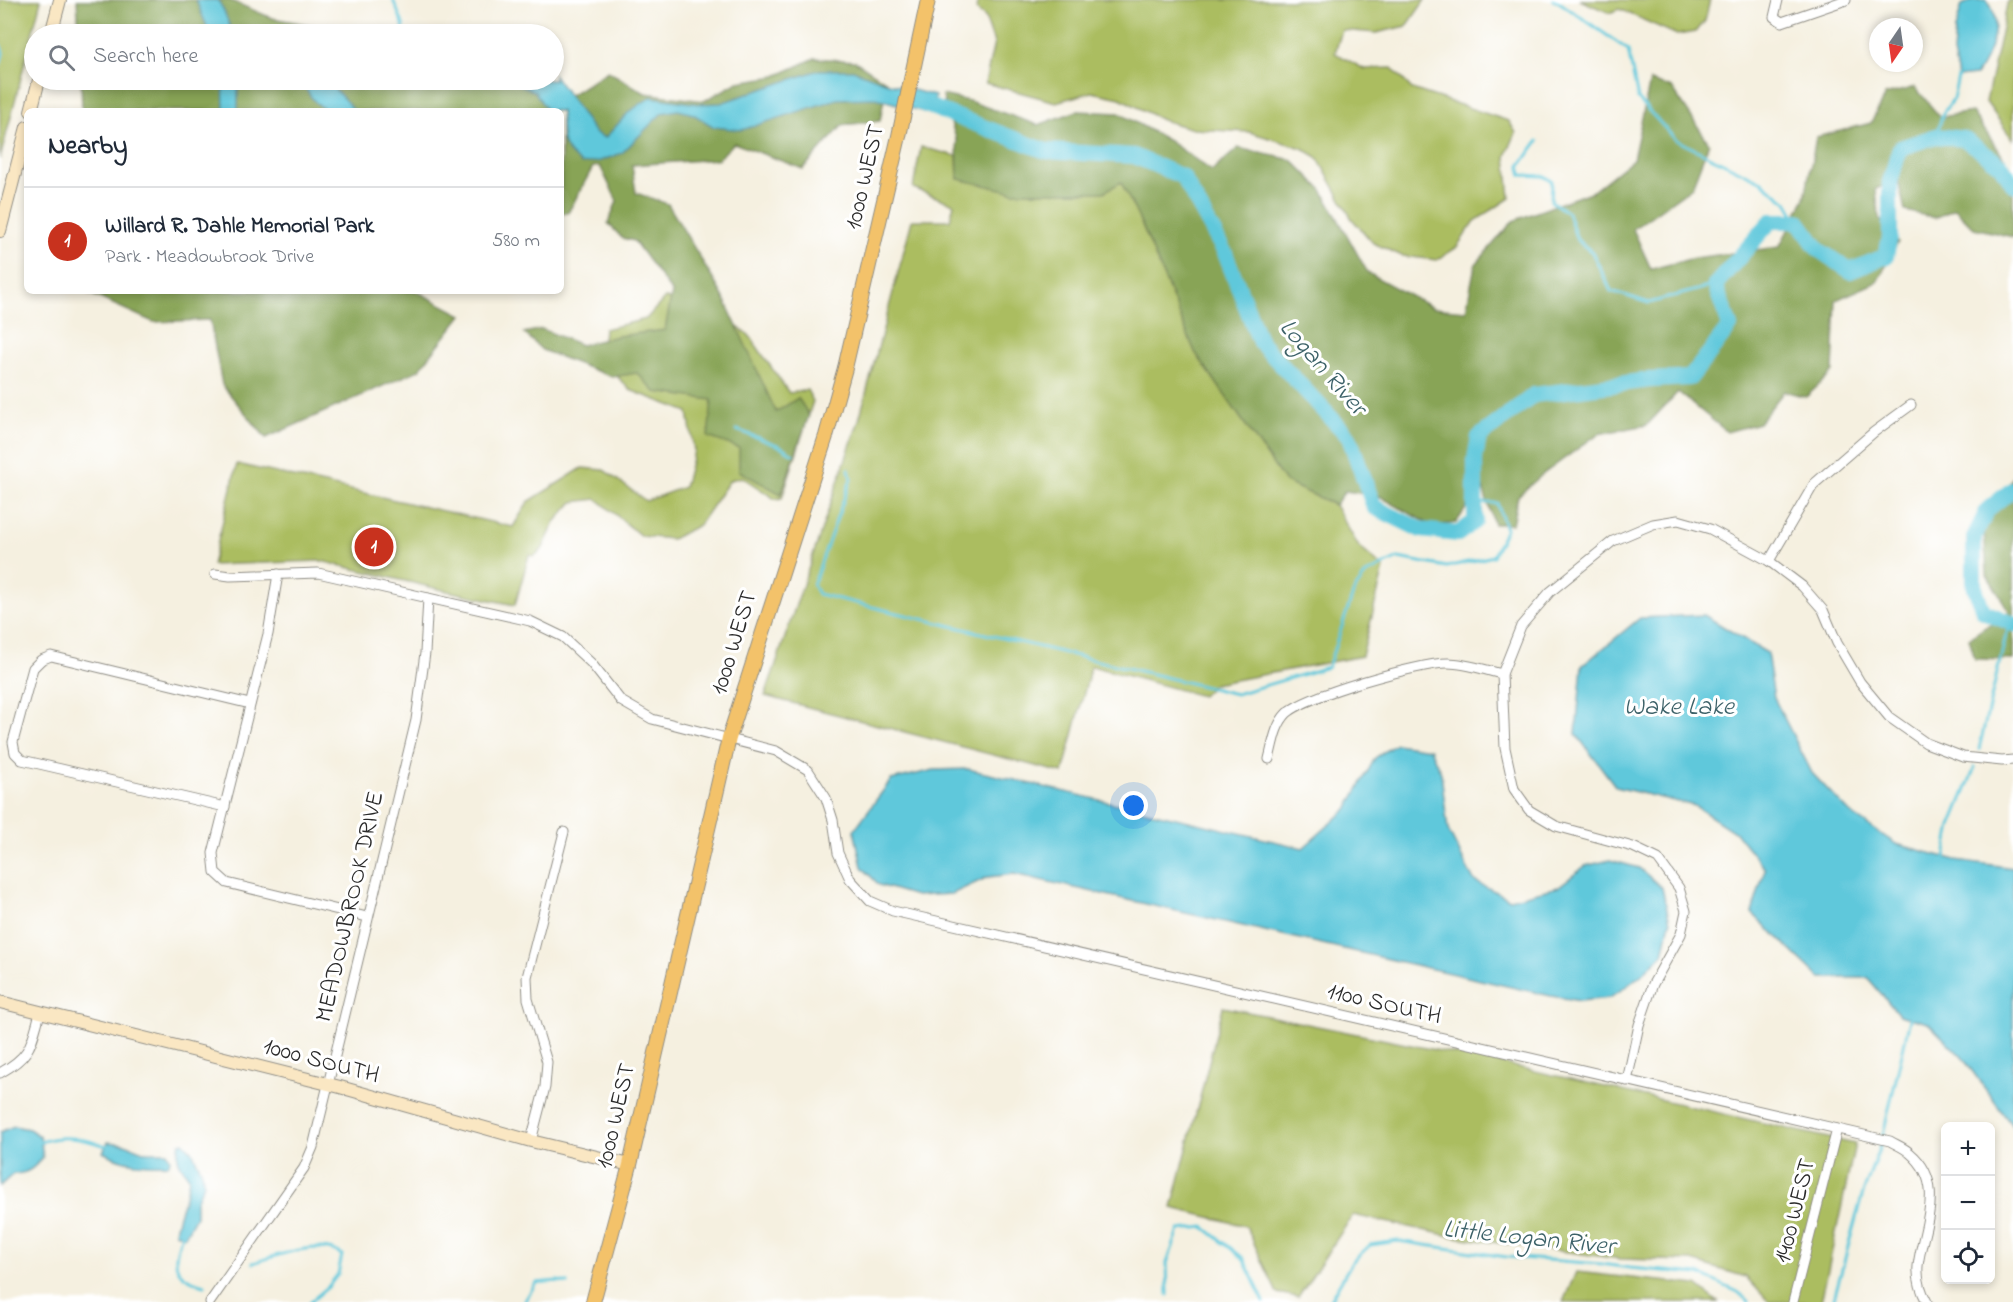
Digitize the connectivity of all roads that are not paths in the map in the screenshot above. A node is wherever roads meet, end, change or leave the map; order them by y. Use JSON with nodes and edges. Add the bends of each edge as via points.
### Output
{"nodes":[{"id":1,"x":60,"y":0,"type":"edge"},
{"id":2,"x":928,"y":0,"type":"edge"},
{"id":3,"x":1778,"y":0,"type":"edge"},
{"id":4,"x":1846,"y":0,"type":"edge"},
{"id":5,"x":54,"y":24,"type":"edge"},
{"id":6,"x":36,"y":90,"type":"edge"},
{"id":7,"x":32,"y":108,"type":"edge"},
{"id":8,"x":24,"y":139,"type":"edge"},
{"id":9,"x":0,"y":231,"type":"edge"},
{"id":10,"x":1911,"y":405,"type":"dead end"},
{"id":11,"x":1768,"y":561,"type":"junction"},
{"id":12,"x":215,"y":574,"type":"dead end"},
{"id":13,"x":278,"y":574,"type":"junction"},
{"id":14,"x":428,"y":598,"type":"junction"},
{"id":15,"x":1502,"y":674,"type":"junction"},
{"id":16,"x":250,"y":704,"type":"junction"},
{"id":17,"x":729,"y":738,"type":"junction"},
{"id":18,"x":1269,"y":759,"type":"dead end"},
{"id":19,"x":2013,"y":760,"type":"edge"},
{"id":20,"x":225,"y":807,"type":"junction"},
{"id":21,"x":564,"y":832,"type":"dead end"},
{"id":22,"x":368,"y":917,"type":"junction"},
{"id":23,"x":0,"y":1002,"type":"edge"},
{"id":24,"x":40,"y":1013,"type":"junction"},
{"id":25,"x":0,"y":1073,"type":"edge"},
{"id":26,"x":1627,"y":1081,"type":"junction"},
{"id":27,"x":329,"y":1085,"type":"junction"},
{"id":28,"x":1837,"y":1129,"type":"junction"},
{"id":29,"x":531,"y":1141,"type":"junction"},
{"id":30,"x":630,"y":1165,"type":"junction"},
{"id":31,"x":210,"y":1302,"type":"edge"},
{"id":32,"x":593,"y":1302,"type":"edge"},
{"id":33,"x":1793,"y":1302,"type":"edge"},
{"id":34,"x":1927,"y":1302,"type":"edge"}],
"edges":[{"from":1,"to":5,"type":"street"},
{"from":2,"to":17,"type":"main road","name":"1000 WEST","via":[[845,368]]},
{"from":3,"to":4,"type":"street","via":[[1774,17],[1782,22]]},
{"from":6,"to":7,"type":"street"},
{"from":8,"to":9,"type":"street"},
{"from":10,"to":11,"type":"street","via":[[1814,484]]},
{"from":11,"to":15,"type":"street","via":[[1710,529],[1678,520],[1653,524],[1613,541],[1550,592],[1521,626]]},
{"from":11,"to":19,"type":"street","via":[[1802,586],[1822,610],[1860,682],[1889,717],[1926,742],[1963,757]]},
{"from":12,"to":13,"type":"street"},
{"from":13,"to":14,"type":"street","via":[[318,573]]},
{"from":13,"to":16,"type":"street"},
{"from":14,"to":17,"type":"street","via":[[530,621],[563,637],[591,663],[621,701],[652,719]]},
{"from":14,"to":22,"type":"street","name":"MEADOWBROOK DRIVE","via":[[416,720]]},
{"from":15,"to":18,"type":"street","via":[[1448,663],[1394,672],[1302,704],[1277,727]]},
{"from":15,"to":26,"type":"street","via":[[1505,748],[1514,789],[1529,810],[1556,826],[1658,859],[1683,900],[1686,911],[1681,934],[1653,984],[1639,1024]]},
{"from":16,"to":20,"type":"street"},
{"from":16,"to":20,"type":"street","via":[[51,656],[33,668],[13,742],[15,753],[22,760]]},
{"from":17,"to":26,"type":"street","name":"1100 SOUTH","via":[[776,751],[808,770],[826,798],[838,854],[850,879],[870,901],[893,911]]},
{"from":17,"to":30,"type":"main road","name":"1000 WEST"},
{"from":20,"to":22,"type":"street","via":[[213,853],[215,872],[227,883]]},
{"from":21,"to":29,"type":"street","via":[[527,977],[528,999],[547,1062],[545,1087]]},
{"from":22,"to":27,"type":"street","name":"MEADOWBROOK DRIVE"},
{"from":23,"to":24,"type":"street","name":"1000 SOUTH"},
{"from":24,"to":25,"type":"street","via":[[25,1056]]},
{"from":24,"to":27,"type":"street","name":"1000 SOUTH"},
{"from":26,"to":28,"type":"street","name":"1100 SOUTH"},
{"from":27,"to":29,"type":"street","name":"1000 SOUTH"},
{"from":27,"to":31,"type":"street","name":"MEADOWBROOK DRIVE","via":[[304,1168]]},
{"from":28,"to":33,"type":"street","name":"1400 WEST"},
{"from":28,"to":34,"type":"street","name":"1100 SOUTH","via":[[1890,1141],[1911,1153],[1925,1171],[1931,1193],[1930,1214],[1918,1268],[1920,1288]]},
{"from":29,"to":30,"type":"street","name":"1000 SOUTH"},
{"from":30,"to":32,"type":"main road","name":"1000 WEST"}]}
